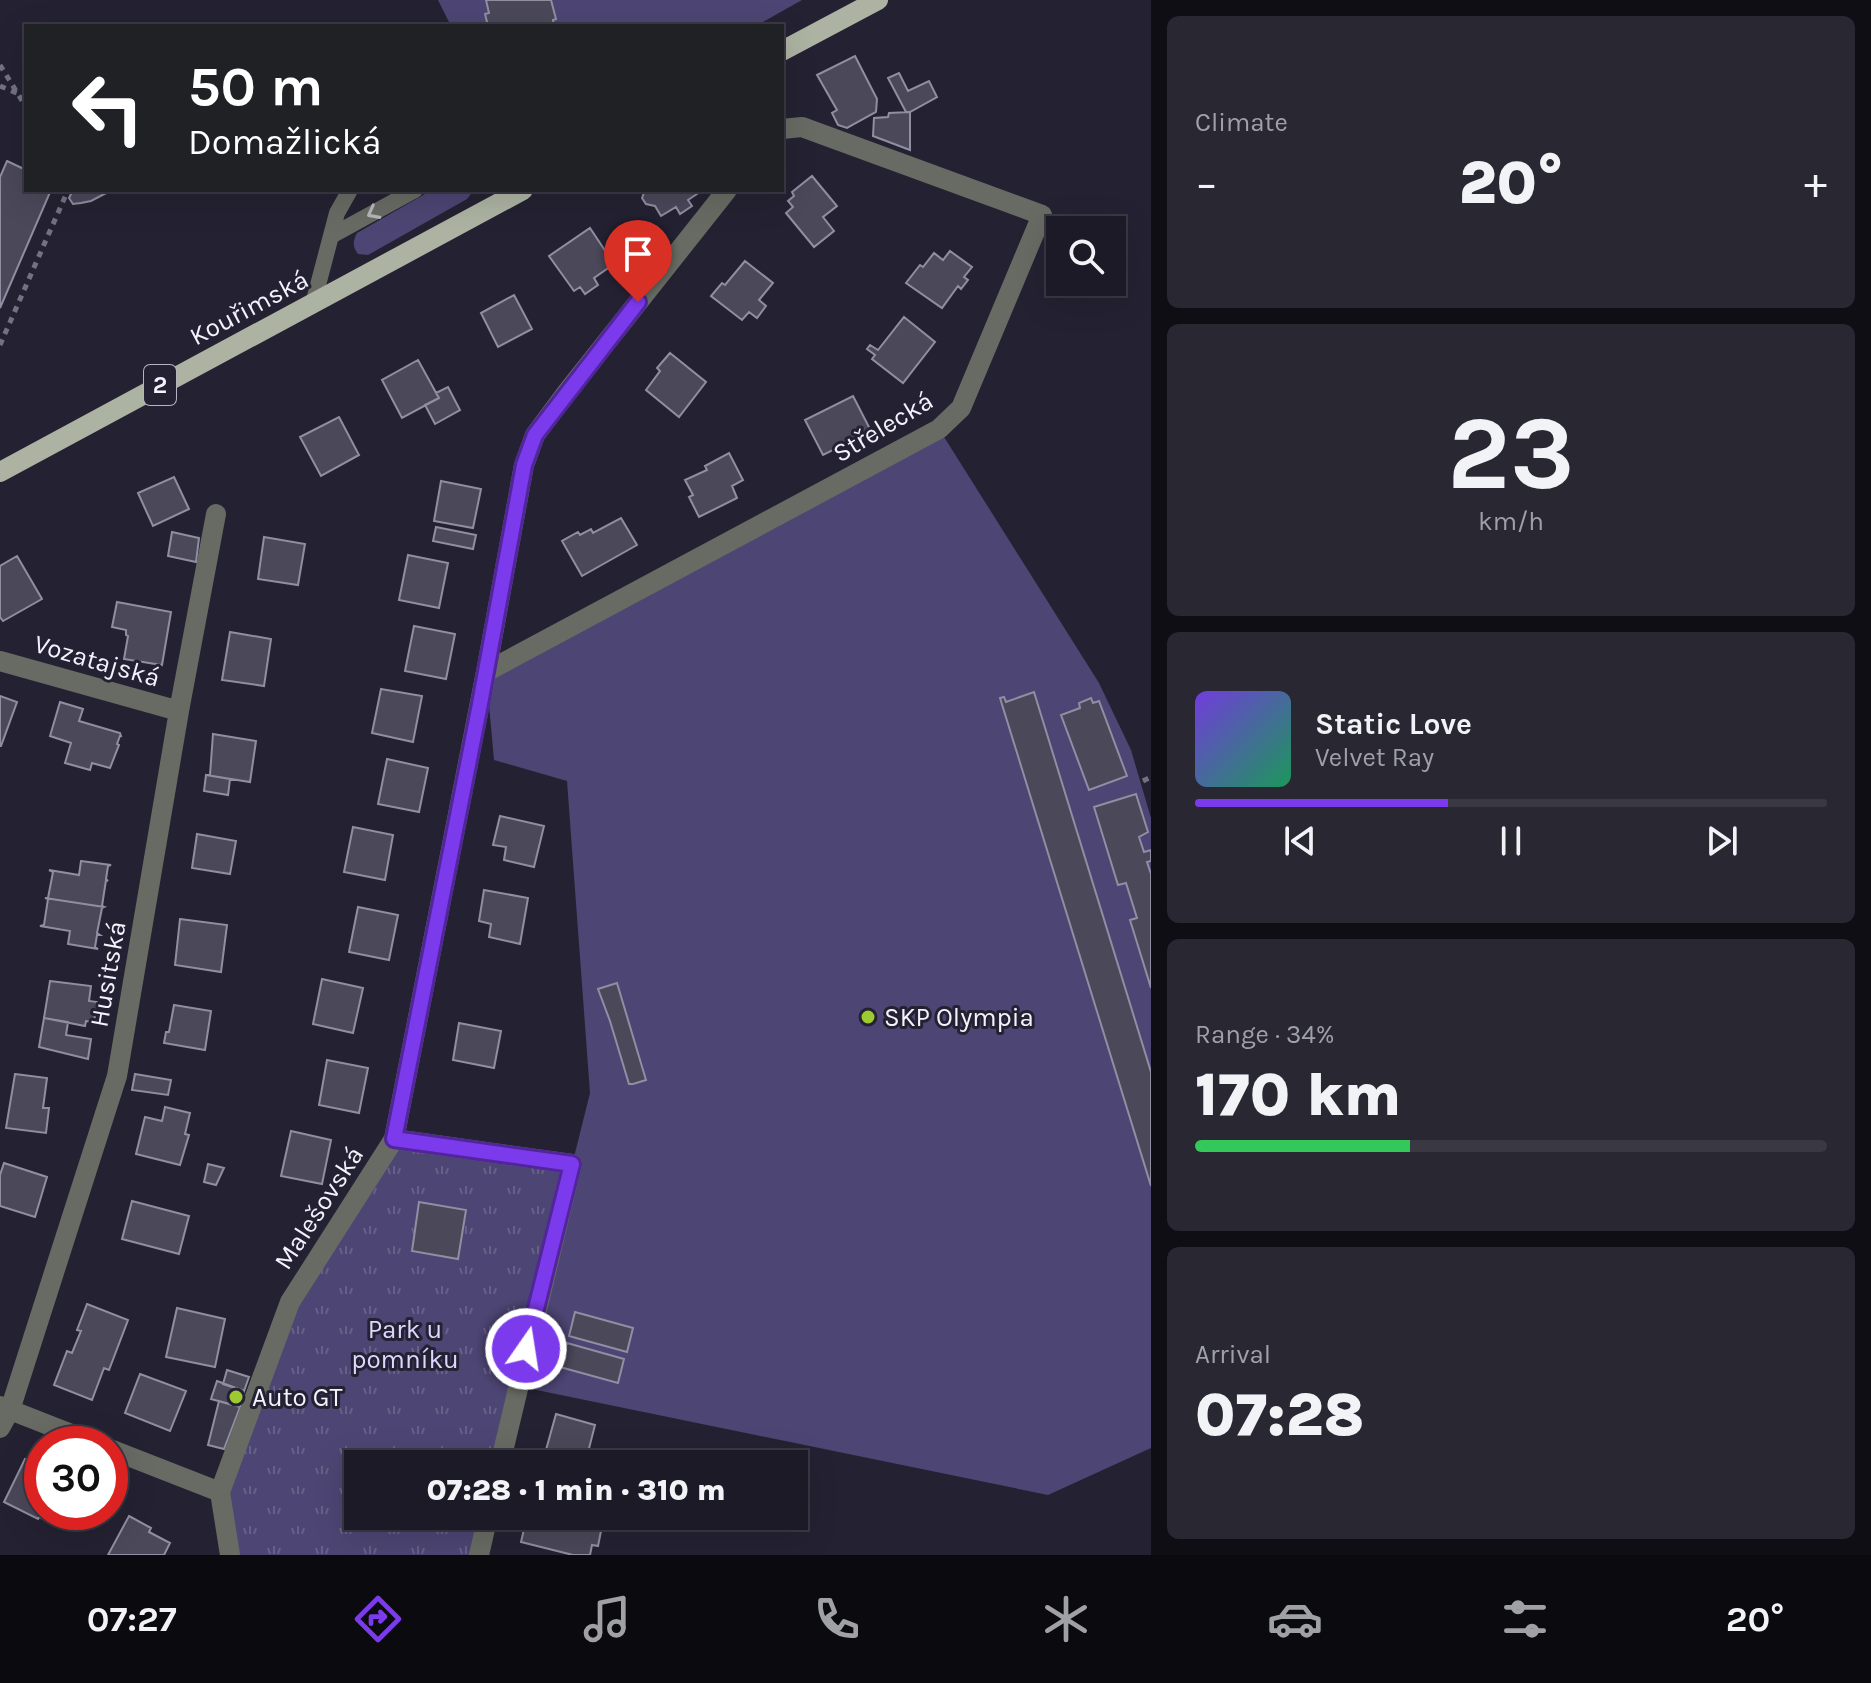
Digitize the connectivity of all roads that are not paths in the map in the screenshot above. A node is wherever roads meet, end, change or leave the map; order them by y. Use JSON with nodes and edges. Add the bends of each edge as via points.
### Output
{"nodes":[{"id":1,"x":878,"y":0,"type":"edge"},
{"id":2,"x":784,"y":50,"type":"edge"},
{"id":3,"x":784,"y":129,"type":"edge"},
{"id":4,"x":349,"y":192,"type":"edge"},
{"id":5,"x":411,"y":192,"type":"edge"},
{"id":6,"x":519,"y":192,"type":"edge"},
{"id":7,"x":725,"y":192,"type":"edge"},
{"id":8,"x":331,"y":236,"type":"junction"},
{"id":9,"x":313,"y":304,"type":"junction"},
{"id":10,"x":0,"y":472,"type":"edge"},
{"id":11,"x":216,"y":514,"type":"dead end"},
{"id":12,"x":0,"y":661,"type":"edge"},
{"id":13,"x":486,"y":672,"type":"junction"},
{"id":14,"x":179,"y":711,"type":"junction"},
{"id":15,"x":394,"y":1139,"type":"junction"},
{"id":16,"x":3,"y":1415,"type":"edge"},
{"id":17,"x":39,"y":1426,"type":"edge"},
{"id":18,"x":503,"y":1450,"type":"edge"},
{"id":19,"x":128,"y":1456,"type":"edge"},
{"id":20,"x":220,"y":1492,"type":"junction"},
{"id":21,"x":485,"y":1530,"type":"edge"},
{"id":22,"x":230,"y":1555,"type":"edge"},
{"id":23,"x":479,"y":1555,"type":"edge"}],
"edges":[{"from":1,"to":2,"type":"main road"},
{"from":3,"to":13,"type":"street","name":"Střelecká","via":[[802,127],[1042,215],[961,408],[939,429]]},
{"from":4,"to":8,"type":"lane"},
{"from":5,"to":8,"type":"lane","one_way":true},
{"from":6,"to":9,"type":"main road","name":"Kouřimská","number":"2"},
{"from":7,"to":13,"type":"street","name":"Malešovská","via":[[535,435],[524,465]]},
{"from":8,"to":9,"type":"lane"},
{"from":9,"to":10,"type":"main road","name":"Kouřimská","number":"2"},
{"from":11,"to":14,"type":"street","name":"Husitská"},
{"from":12,"to":14,"type":"street","name":"Vozatajská"},
{"from":13,"to":15,"type":"street","name":"Malešovská"},
{"from":14,"to":16,"type":"street","name":"Husitská","via":[[117,1076]]},
{"from":15,"to":18,"type":"street","via":[[572,1164]]},
{"from":15,"to":20,"type":"street","name":"Malešovská","via":[[290,1302]]},
{"from":16,"to":17,"type":"street"},
{"from":19,"to":20,"type":"street"},
{"from":20,"to":22,"type":"street","name":"Malešovská"},
{"from":21,"to":23,"type":"street"}]}
